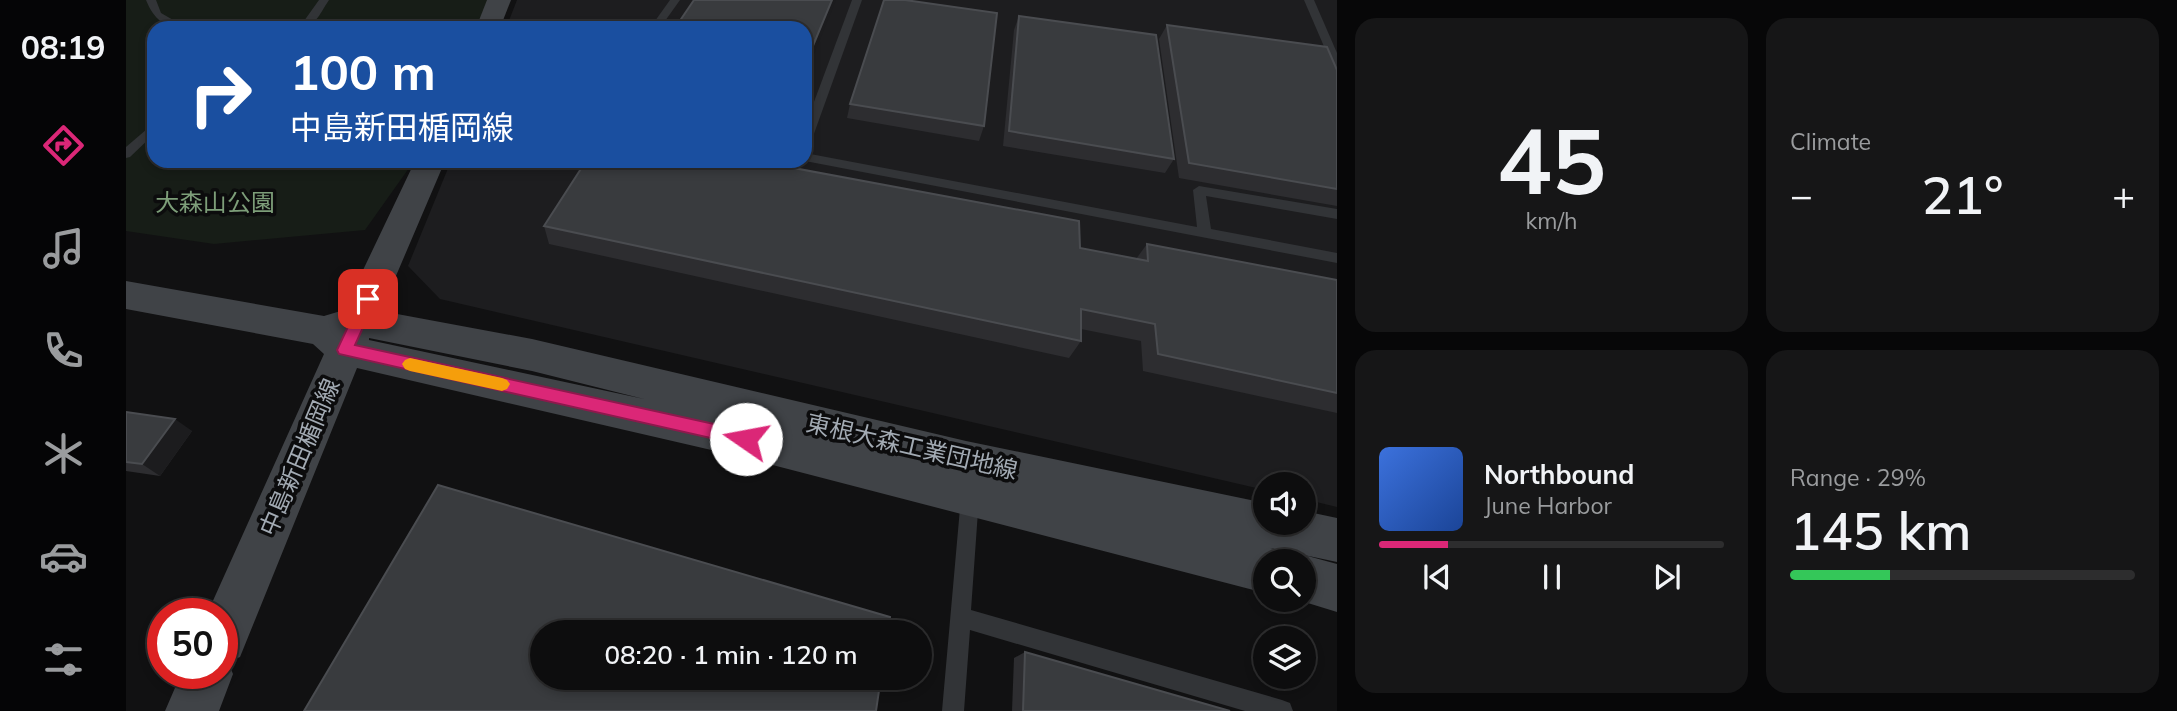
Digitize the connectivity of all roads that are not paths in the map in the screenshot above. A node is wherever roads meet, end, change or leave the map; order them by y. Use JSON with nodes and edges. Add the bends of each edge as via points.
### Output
{"nodes":[{"id":1,"x":151,"y":0,"type":"edge"},
{"id":2,"x":324,"y":0,"type":"edge"},
{"id":3,"x":499,"y":0,"type":"edge"},
{"id":4,"x":675,"y":0,"type":"edge"},
{"id":5,"x":857,"y":0,"type":"edge"},
{"id":6,"x":1309,"y":0,"type":"edge"},
{"id":7,"x":169,"y":21,"type":"edge"},
{"id":8,"x":310,"y":21,"type":"edge"},
{"id":9,"x":491,"y":21,"type":"edge"},
{"id":10,"x":660,"y":21,"type":"edge"},
{"id":11,"x":1337,"y":65,"type":"edge"},
{"id":12,"x":812,"y":123,"type":"edge"},
{"id":13,"x":147,"y":134,"type":"edge"},
{"id":14,"x":126,"y":154,"type":"edge"},
{"id":15,"x":812,"y":158,"type":"edge"},
{"id":16,"x":426,"y":168,"type":"edge"},
{"id":17,"x":1337,"y":214,"type":"edge"},
{"id":18,"x":1205,"y":233,"type":"junction"},
{"id":19,"x":1337,"y":258,"type":"edge"},
{"id":20,"x":126,"y":295,"type":"edge"},
{"id":21,"x":342,"y":334,"type":"junction"},
{"id":22,"x":970,"y":497,"type":"junction"},
{"id":23,"x":1337,"y":540,"type":"edge"},
{"id":24,"x":1253,"y":566,"type":"edge"},
{"id":25,"x":1316,"y":582,"type":"edge"},
{"id":26,"x":1337,"y":587,"type":"edge"},
{"id":27,"x":238,"y":598,"type":"edge"},
{"id":28,"x":960,"y":617,"type":"junction"},
{"id":29,"x":202,"y":689,"type":"edge"},
{"id":30,"x":192,"y":711,"type":"edge"},
{"id":31,"x":953,"y":711,"type":"edge"},
{"id":32,"x":1282,"y":711,"type":"edge"}],
"edges":[{"from":1,"to":7,"type":"lane","via":[[157,15]]},
{"from":2,"to":8,"type":"lane"},
{"from":3,"to":9,"type":"main road"},
{"from":4,"to":10,"type":"lane"},
{"from":5,"to":12,"type":"lane"},
{"from":6,"to":11,"type":"lane"},
{"from":13,"to":14,"type":"lane"},
{"from":15,"to":18,"type":"lane"},
{"from":16,"to":21,"type":"main road","name":"中島新田楯岡線"},
{"from":17,"to":18,"type":"lane","via":[[1199,190]]},
{"from":18,"to":19,"type":"lane"},
{"from":20,"to":21,"type":"main road","name":"東根大森工業団地線"},
{"from":21,"to":22,"type":"main road","name":"東根大森工業団地線"},
{"from":21,"to":23,"type":"main road","name":"東根大森工業団地線","via":[[533,355],[966,460]]},
{"from":21,"to":27,"type":"main road","name":"中島新田楯岡線"},
{"from":22,"to":24,"type":"main road","name":"東根大森工業団地線"},
{"from":22,"to":28,"type":"lane"},
{"from":25,"to":26,"type":"main road"},
{"from":28,"to":31,"type":"lane"},
{"from":28,"to":32,"type":"lane"},
{"from":29,"to":30,"type":"main road"}]}
